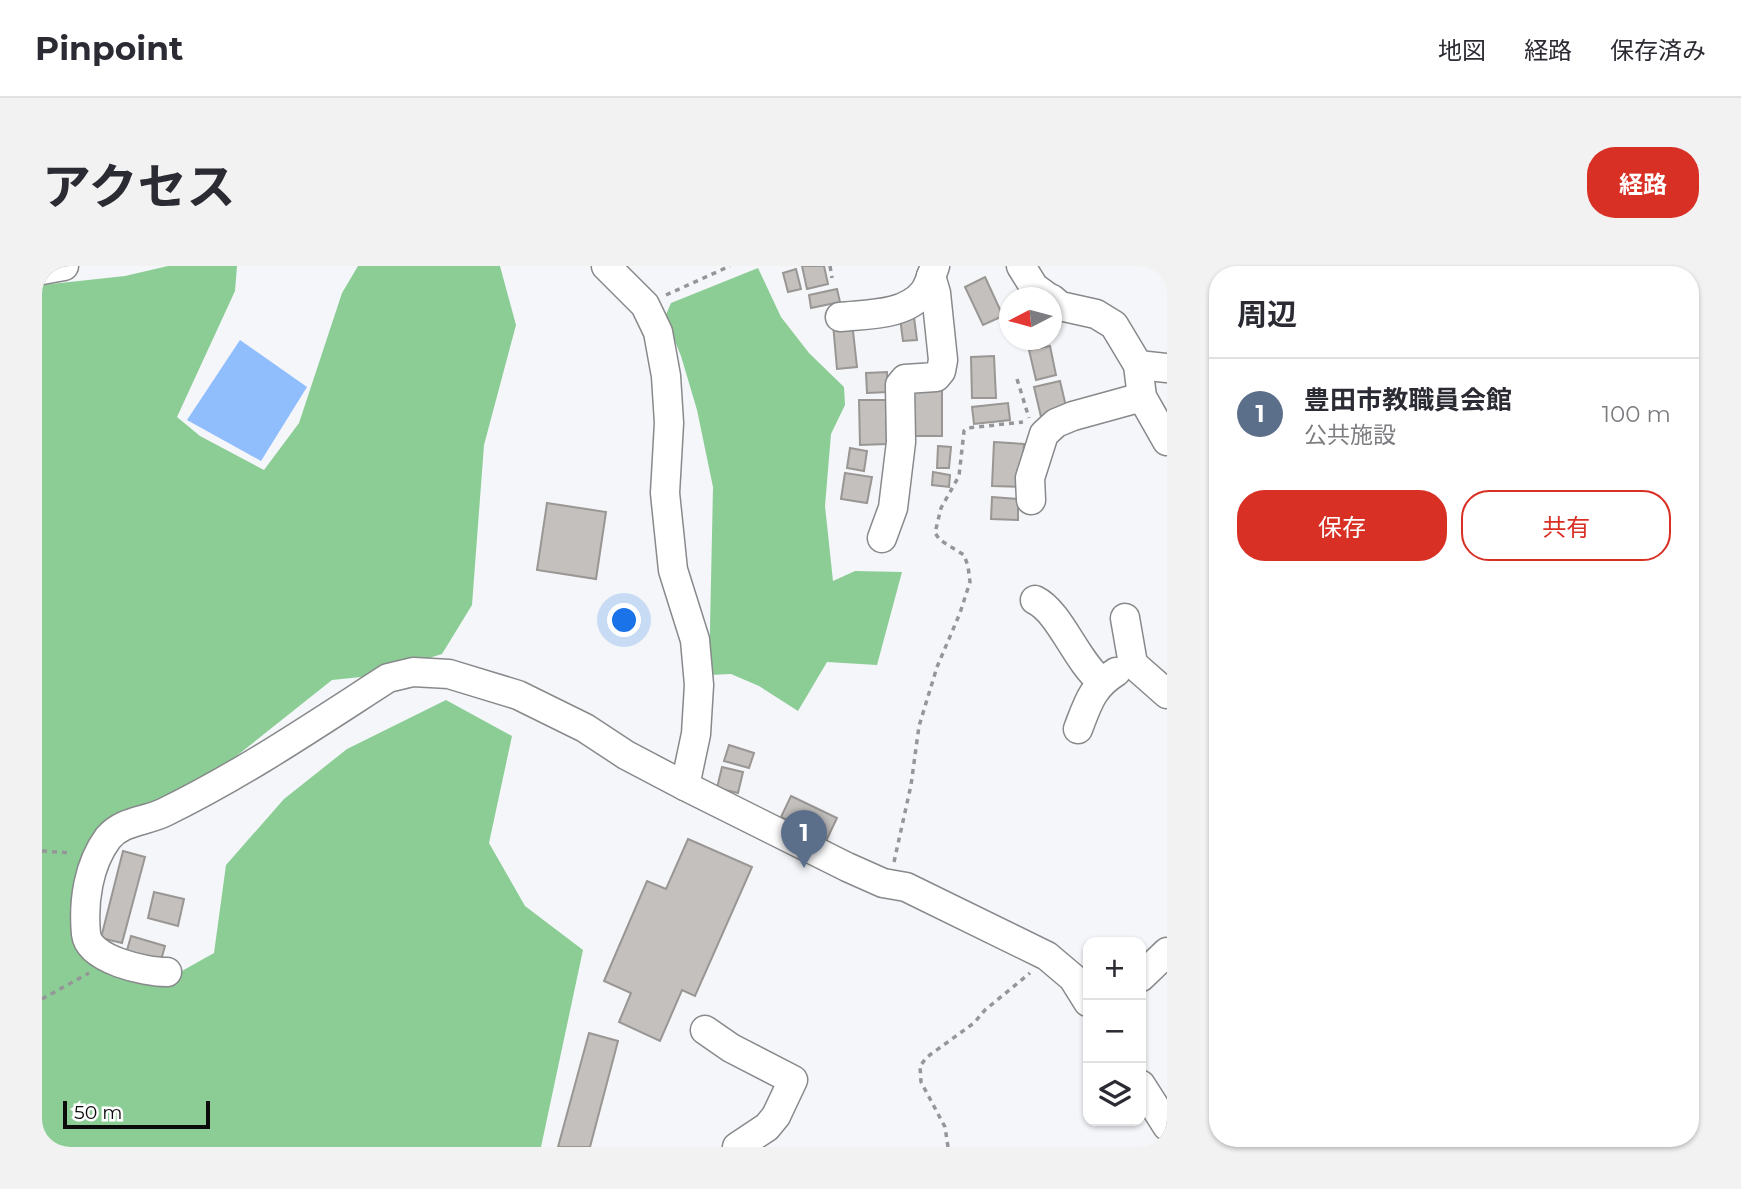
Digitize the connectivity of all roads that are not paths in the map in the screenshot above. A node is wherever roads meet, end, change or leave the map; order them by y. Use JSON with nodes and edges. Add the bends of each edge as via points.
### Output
{"nodes":[{"id":1,"x":64,"y":266,"type":"edge"},
{"id":2,"x":606,"y":266,"type":"edge"},
{"id":3,"x":1021,"y":266,"type":"edge"},
{"id":4,"x":42,"y":270,"type":"edge"},
{"id":5,"x":933,"y":271,"type":"edge"},
{"id":6,"x":1034,"y":287,"type":"edge"},
{"id":7,"x":1062,"y":306,"type":"edge"},
{"id":8,"x":840,"y":317,"type":"dead end"},
{"id":9,"x":1138,"y":365,"type":"junction"},
{"id":10,"x":1167,"y":368,"type":"edge"},
{"id":11,"x":1142,"y":397,"type":"junction"},
{"id":12,"x":1167,"y":441,"type":"edge"},
{"id":13,"x":1031,"y":500,"type":"dead end"},
{"id":14,"x":882,"y":538,"type":"dead end"},
{"id":15,"x":1035,"y":600,"type":"dead end"},
{"id":16,"x":1125,"y":618,"type":"dead end"},
{"id":17,"x":1133,"y":664,"type":"junction"},
{"id":18,"x":1101,"y":681,"type":"junction"},
{"id":19,"x":1167,"y":694,"type":"edge"},
{"id":20,"x":1078,"y":729,"type":"dead end"},
{"id":21,"x":685,"y":786,"type":"junction"},
{"id":22,"x":1167,"y":952,"type":"edge"},
{"id":23,"x":167,"y":972,"type":"dead end"},
{"id":24,"x":1146,"y":972,"type":"edge"},
{"id":25,"x":1087,"y":1000,"type":"edge"},
{"id":26,"x":705,"y":1030,"type":"dead end"},
{"id":27,"x":1146,"y":1092,"type":"edge"},
{"id":28,"x":1165,"y":1119,"type":"edge"},
{"id":29,"x":737,"y":1147,"type":"edge"}],
"edges":[{"from":1,"to":4,"type":"street"},
{"from":2,"to":21,"type":"street","via":[[645,305],[658,332],[666,376],[665,493],[673,570],[695,640],[699,685],[696,734]]},
{"from":3,"to":6,"type":"street"},
{"from":5,"to":8,"type":"street","via":[[923,293],[902,308]]},
{"from":5,"to":14,"type":"street","via":[[941,371],[936,377],[905,379],[900,385],[901,442],[893,508]]},
{"from":7,"to":9,"type":"street","via":[[1096,314],[1114,326]]},
{"from":9,"to":10,"type":"street"},
{"from":9,"to":11,"type":"street"},
{"from":11,"to":12,"type":"street"},
{"from":11,"to":13,"type":"street","via":[[1073,416],[1044,434],[1030,478]]},
{"from":15,"to":18,"type":"street","via":[[1049,611],[1084,665]]},
{"from":16,"to":17,"type":"street"},
{"from":17,"to":18,"type":"street"},
{"from":17,"to":19,"type":"street"},
{"from":18,"to":20,"type":"street"},
{"from":21,"to":23,"type":"street","via":[[586,728],[518,695],[449,674],[413,672],[388,678],[202,794],[156,817],[131,822],[109,837],[86,890],[87,941],[93,951],[118,962]]},
{"from":21,"to":25,"type":"street","via":[[847,867],[883,883],[906,887],[1047,956],[1073,978]]},
{"from":22,"to":24,"type":"street"},
{"from":26,"to":29,"type":"street","via":[[793,1080],[767,1127]]},
{"from":27,"to":28,"type":"street"}]}
